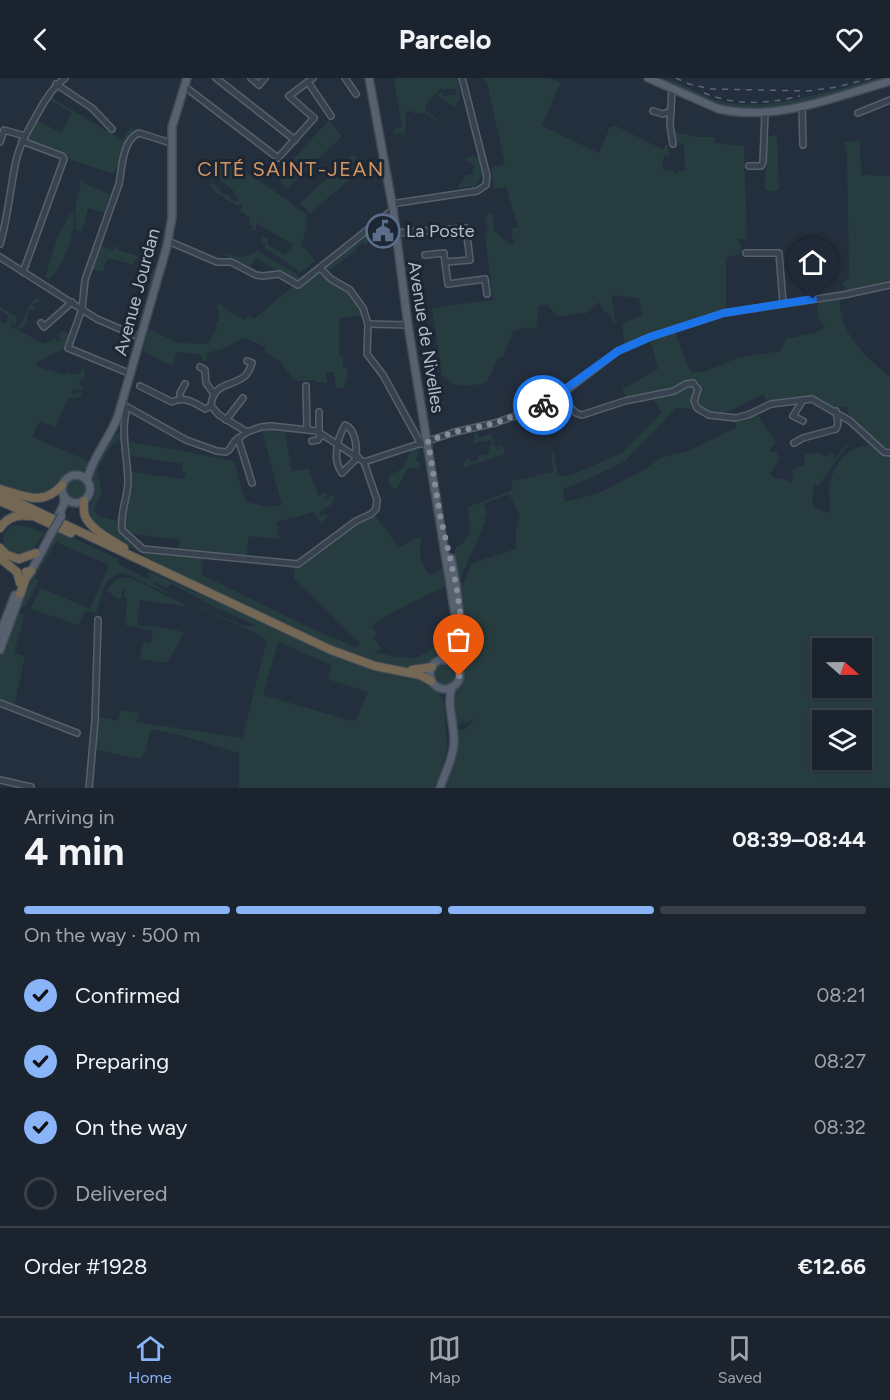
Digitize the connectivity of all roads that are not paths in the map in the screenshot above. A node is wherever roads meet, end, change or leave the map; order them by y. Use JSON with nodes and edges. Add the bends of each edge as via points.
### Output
{"nodes":[{"id":1,"x":65,"y":78,"type":"edge"},
{"id":2,"x":187,"y":78,"type":"edge"},
{"id":3,"x":216,"y":78,"type":"edge"},
{"id":4,"x":251,"y":78,"type":"edge"},
{"id":5,"x":265,"y":78,"type":"edge"},
{"id":6,"x":345,"y":78,"type":"edge"},
{"id":7,"x":369,"y":78,"type":"edge"},
{"id":8,"x":462,"y":78,"type":"edge"},
{"id":9,"x":648,"y":78,"type":"edge"},
{"id":10,"x":311,"y":80,"type":"edge"},
{"id":11,"x":890,"y":81,"type":"edge"},
{"id":12,"x":56,"y":84,"type":"junction"},
{"id":13,"x":184,"y":86,"type":"junction"},
{"id":14,"x":672,"y":89,"type":"junction"},
{"id":15,"x":356,"y":94,"type":"dead end"},
{"id":16,"x":890,"y":100,"type":"edge"},
{"id":17,"x":802,"y":106,"type":"junction"},
{"id":18,"x":671,"y":111,"type":"junction"},
{"id":19,"x":652,"y":113,"type":"dead end"},
{"id":20,"x":765,"y":113,"type":"junction"},
{"id":21,"x":858,"y":113,"type":"dead end"},
{"id":22,"x":331,"y":116,"type":"dead end"},
{"id":23,"x":112,"y":129,"type":"dead end"},
{"id":24,"x":24,"y":139,"type":"junction"},
{"id":25,"x":295,"y":140,"type":"junction"},
{"id":26,"x":0,"y":142,"type":"edge"},
{"id":27,"x":171,"y":143,"type":"junction"},
{"id":28,"x":673,"y":144,"type":"dead end"},
{"id":29,"x":803,"y":145,"type":"dead end"},
{"id":30,"x":749,"y":166,"type":"dead end"},
{"id":31,"x":390,"y":208,"type":"junction"},
{"id":32,"x":395,"y":233,"type":"junction"},
{"id":33,"x":168,"y":241,"type":"junction"},
{"id":34,"x":0,"y":244,"type":"edge"},
{"id":35,"x":746,"y":253,"type":"dead end"},
{"id":36,"x":425,"y":255,"type":"dead end"},
{"id":37,"x":0,"y":257,"type":"edge"},
{"id":38,"x":445,"y":262,"type":"junction"},
{"id":39,"x":320,"y":267,"type":"junction"},
{"id":40,"x":23,"y":272,"type":"junction"},
{"id":41,"x":890,"y":285,"type":"edge"},
{"id":42,"x":487,"y":294,"type":"dead end"},
{"id":43,"x":72,"y":302,"type":"junction"},
{"id":44,"x":783,"y":303,"type":"junction"},
{"id":45,"x":82,"y":309,"type":"junction"},
{"id":46,"x":41,"y":323,"type":"dead end"},
{"id":47,"x":368,"y":324,"type":"junction"},
{"id":48,"x":408,"y":325,"type":"junction"},
{"id":49,"x":141,"y":338,"type":"junction"},
{"id":50,"x":247,"y":361,"type":"dead end"},
{"id":51,"x":200,"y":367,"type":"dead end"},
{"id":52,"x":131,"y":374,"type":"junction"},
{"id":53,"x":185,"y":384,"type":"dead end"},
{"id":54,"x":140,"y":386,"type":"dead end"},
{"id":55,"x":306,"y":386,"type":"dead end"},
{"id":56,"x":214,"y":394,"type":"junction"},
{"id":57,"x":559,"y":396,"type":"junction"},
{"id":58,"x":180,"y":398,"type":"junction"},
{"id":59,"x":243,"y":398,"type":"dead end"},
{"id":60,"x":803,"y":400,"type":"junction"},
{"id":61,"x":125,"y":406,"type":"junction"},
{"id":62,"x":211,"y":406,"type":"junction"},
{"id":63,"x":836,"y":411,"type":"junction"},
{"id":64,"x":319,"y":412,"type":"dead end"},
{"id":65,"x":226,"y":420,"type":"junction"},
{"id":66,"x":803,"y":421,"type":"dead end"},
{"id":67,"x":115,"y":426,"type":"junction"},
{"id":68,"x":124,"y":427,"type":"junction"},
{"id":69,"x":307,"y":429,"type":"junction"},
{"id":70,"x":247,"y":432,"type":"junction"},
{"id":71,"x":320,"y":434,"type":"junction"},
{"id":72,"x":238,"y":438,"type":"junction"},
{"id":73,"x":312,"y":441,"type":"dead end"},
{"id":74,"x":338,"y":443,"type":"junction"},
{"id":75,"x":425,"y":443,"type":"junction"},
{"id":76,"x":794,"y":443,"type":"dead end"},
{"id":77,"x":890,"y":453,"type":"edge"},
{"id":78,"x":357,"y":456,"type":"junction"},
{"id":79,"x":364,"y":462,"type":"junction"},
{"id":80,"x":89,"y":470,"type":"junction"},
{"id":81,"x":79,"y":476,"type":"junction"},
{"id":82,"x":87,"y":480,"type":"junction"},
{"id":83,"x":252,"y":483,"type":"dead end"},
{"id":84,"x":63,"y":485,"type":"junction"},
{"id":85,"x":0,"y":489,"type":"edge"},
{"id":86,"x":0,"y":494,"type":"edge"},
{"id":87,"x":64,"y":497,"type":"junction"},
{"id":88,"x":0,"y":501,"type":"edge"},
{"id":89,"x":84,"y":501,"type":"junction"},
{"id":90,"x":72,"y":503,"type":"junction"},
{"id":91,"x":61,"y":515,"type":"junction"},
{"id":92,"x":440,"y":515,"type":"junction"},
{"id":93,"x":41,"y":520,"type":"junction"},
{"id":94,"x":0,"y":528,"type":"edge"},
{"id":95,"x":50,"y":533,"type":"junction"},
{"id":96,"x":0,"y":548,"type":"edge"},
{"id":97,"x":36,"y":553,"type":"junction"},
{"id":98,"x":0,"y":558,"type":"edge"},
{"id":99,"x":19,"y":560,"type":"junction"},
{"id":100,"x":17,"y":572,"type":"junction"},
{"id":101,"x":28,"y":572,"type":"junction"},
{"id":102,"x":180,"y":581,"type":"junction"},
{"id":103,"x":20,"y":583,"type":"junction"},
{"id":104,"x":20,"y":594,"type":"joint"},
{"id":105,"x":98,"y":620,"type":"dead end"},
{"id":106,"x":0,"y":634,"type":"edge"},
{"id":107,"x":0,"y":650,"type":"edge"},
{"id":108,"x":444,"y":660,"type":"junction"},
{"id":109,"x":369,"y":664,"type":"junction"},
{"id":110,"x":432,"y":667,"type":"junction"},
{"id":111,"x":458,"y":667,"type":"junction"},
{"id":112,"x":431,"y":681,"type":"junction"},
{"id":113,"x":452,"y":687,"type":"junction"},
{"id":114,"x":440,"y":689,"type":"junction"},
{"id":115,"x":0,"y":703,"type":"edge"},
{"id":116,"x":77,"y":733,"type":"dead end"},
{"id":117,"x":444,"y":776,"type":"junction"},
{"id":118,"x":0,"y":780,"type":"edge"},
{"id":119,"x":31,"y":787,"type":"edge"},
{"id":120,"x":89,"y":788,"type":"edge"},
{"id":121,"x":440,"y":788,"type":"edge"}],
"edges":[{"from":1,"to":12,"type":"street"},
{"from":2,"to":13,"type":"main road","name":"Avenue Jourdan"},
{"from":3,"to":25,"type":"street"},
{"from":4,"to":5,"type":"street","via":[[259,85]]},
{"from":6,"to":15,"type":"street"},
{"from":7,"to":31,"type":"main road","name":"Avenue de Nivelles"},
{"from":8,"to":31,"type":"street","via":[[486,185],[477,191]]},
{"from":9,"to":14,"type":"main road"},
{"from":10,"to":22,"type":"street"},
{"from":10,"to":25,"type":"street","via":[[289,96],[314,118]]},
{"from":11,"to":17,"type":"main road"},
{"from":12,"to":23,"type":"street","via":[[92,108]]},
{"from":12,"to":24,"type":"street"},
{"from":13,"to":25,"type":"street","via":[[278,159]]},
{"from":13,"to":27,"type":"main road","name":"Avenue Jourdan"},
{"from":14,"to":18,"type":"street"},
{"from":14,"to":20,"type":"main road","via":[[718,109]]},
{"from":16,"to":21,"type":"street"},
{"from":17,"to":20,"type":"main road"},
{"from":17,"to":29,"type":"street"},
{"from":18,"to":19,"type":"street"},
{"from":18,"to":28,"type":"street"},
{"from":20,"to":30,"type":"street","via":[[763,162],[761,166]]},
{"from":24,"to":26,"type":"street","via":[[4,130]]},
{"from":24,"to":34,"type":"street","via":[[16,160]]},
{"from":24,"to":40,"type":"street","via":[[64,159]]},
{"from":27,"to":33,"type":"main road","name":"Avenue Jourdan","via":[[172,217]]},
{"from":27,"to":45,"type":"street","via":[[139,134],[130,140],[85,280]]},
{"from":31,"to":32,"type":"main road","name":"Avenue de Nivelles"},
{"from":31,"to":39,"type":"street"},
{"from":32,"to":38,"type":"street","via":[[466,228],[470,260]]},
{"from":32,"to":48,"type":"main road","name":"Avenue de Nivelles"},
{"from":33,"to":39,"type":"street","via":[[217,262],[231,262],[256,275],[279,274],[298,285]]},
{"from":33,"to":49,"type":"main road","name":"Avenue Jourdan"},
{"from":35,"to":44,"type":"street","via":[[779,253]]},
{"from":36,"to":38,"type":"street","via":[[444,253]]},
{"from":37,"to":40,"type":"street"},
{"from":38,"to":42,"type":"street","via":[[448,284],[485,279]]},
{"from":39,"to":47,"type":"street","via":[[326,276],[350,290],[363,308]]},
{"from":40,"to":43,"type":"street"},
{"from":41,"to":44,"type":"street"},
{"from":43,"to":45,"type":"street"},
{"from":43,"to":46,"type":"street","via":[[44,327]]},
{"from":44,"to":57,"type":"street","via":[[724,313],[650,337],[618,351]]},
{"from":45,"to":49,"type":"street"},
{"from":45,"to":52,"type":"street","via":[[68,348]]},
{"from":47,"to":48,"type":"street"},
{"from":47,"to":75,"type":"street","via":[[367,354]]},
{"from":48,"to":75,"type":"main road","name":"Avenue de Nivelles"},
{"from":49,"to":52,"type":"main road","name":"Avenue Jourdan"},
{"from":50,"to":56,"type":"street","via":[[252,363],[246,376]]},
{"from":51,"to":56,"type":"street","via":[[205,370],[206,383]]},
{"from":52,"to":61,"type":"main road","name":"Avenue Jourdan"},
{"from":53,"to":58,"type":"street"},
{"from":54,"to":58,"type":"street","via":[[172,402]]},
{"from":55,"to":69,"type":"street"},
{"from":56,"to":62,"type":"street"},
{"from":57,"to":60,"type":"street","via":[[582,415],[690,382],[698,386],[695,405],[710,415],[743,417],[771,404]]},
{"from":57,"to":75,"type":"street","via":[[495,423]]},
{"from":58,"to":62,"type":"street","via":[[206,409]]},
{"from":59,"to":65,"type":"street"},
{"from":60,"to":63,"type":"street","via":[[812,399]]},
{"from":60,"to":66,"type":"street","via":[[793,416]]},
{"from":61,"to":67,"type":"main road","name":"Avenue Jourdan"},
{"from":61,"to":68,"type":"street"},
{"from":61,"to":72,"type":"street","via":[[186,440],[218,451],[226,452]]},
{"from":62,"to":65,"type":"street"},
{"from":63,"to":76,"type":"street","via":[[836,429]]},
{"from":63,"to":77,"type":"street","via":[[884,453]]},
{"from":64,"to":71,"type":"street"},
{"from":65,"to":70,"type":"street"},
{"from":67,"to":68,"type":"street"},
{"from":67,"to":80,"type":"main road","name":"Avenue Jourdan"},
{"from":68,"to":79,"type":"street","via":[[128,472],[122,530],[143,549],[298,564],[376,509],[377,500]]},
{"from":69,"to":70,"type":"street","via":[[261,427]]},
{"from":69,"to":71,"type":"street"},
{"from":70,"to":72,"type":"street"},
{"from":71,"to":73,"type":"street","via":[[318,440]]},
{"from":71,"to":74,"type":"street"},
{"from":72,"to":83,"type":"street"},
{"from":74,"to":78,"type":"street"},
{"from":74,"to":78,"type":"street","via":[[347,425]]},
{"from":74,"to":78,"type":"street","via":[[338,468],[342,473]]},
{"from":75,"to":79,"type":"street"},
{"from":75,"to":92,"type":"main road","name":"Avenue de Nivelles"},
{"from":78,"to":79,"type":"street"},
{"from":80,"to":81,"type":"main road","name":"Avenue Jourdan"},
{"from":80,"to":82,"type":"main road","name":"Avenue Jourdan"},
{"from":81,"to":82,"type":"main road"},
{"from":81,"to":84,"type":"main road","via":[[67,478]]},
{"from":82,"to":89,"type":"main road","via":[[90,489]]},
{"from":84,"to":85,"type":"highway","via":[[43,499]]},
{"from":84,"to":87,"type":"main road"},
{"from":86,"to":102,"type":"highway"},
{"from":87,"to":90,"type":"main road"},
{"from":87,"to":91,"type":"main road"},
{"from":88,"to":93,"type":"highway"},
{"from":89,"to":90,"type":"main road"},
{"from":89,"to":102,"type":"highway","via":[[84,513],[92,525]]},
{"from":90,"to":91,"type":"main road"},
{"from":91,"to":95,"type":"main road","bridge":true},
{"from":92,"to":108,"type":"main road","name":"Avenue de Nivelles","via":[[457,633],[454,650]]},
{"from":92,"to":111,"type":"main road","name":"Avenue de Nivelles","via":[[461,618]]},
{"from":93,"to":94,"type":"highway","via":[[17,516]]},
{"from":93,"to":102,"type":"highway"},
{"from":95,"to":97,"type":"main road"},
{"from":95,"to":101,"type":"main road"},
{"from":96,"to":99,"type":"highway"},
{"from":97,"to":99,"type":"highway"},
{"from":97,"to":101,"type":"main road"},
{"from":98,"to":100,"type":"highway"},
{"from":99,"to":101,"type":"highway"},
{"from":100,"to":101,"type":"highway"},
{"from":100,"to":103,"type":"highway"},
{"from":101,"to":103,"type":"main road"},
{"from":101,"to":104,"type":"highway"},
{"from":102,"to":109,"type":"highway"},
{"from":103,"to":106,"type":"main road"},
{"from":104,"to":107,"type":"main road"},
{"from":105,"to":120,"type":"street"},
{"from":108,"to":110,"type":"main road"},
{"from":108,"to":111,"type":"main road"},
{"from":109,"to":110,"type":"highway","via":[[415,670]]},
{"from":109,"to":112,"type":"highway"},
{"from":110,"to":112,"type":"main road"},
{"from":111,"to":113,"type":"main road","via":[[458,680]]},
{"from":112,"to":114,"type":"main road"},
{"from":113,"to":114,"type":"main road"},
{"from":113,"to":117,"type":"main road","via":[[454,743]]},
{"from":114,"to":117,"type":"main road","via":[[450,730]]},
{"from":115,"to":116,"type":"street"},
{"from":117,"to":121,"type":"main road"},
{"from":118,"to":119,"type":"street"}]}
